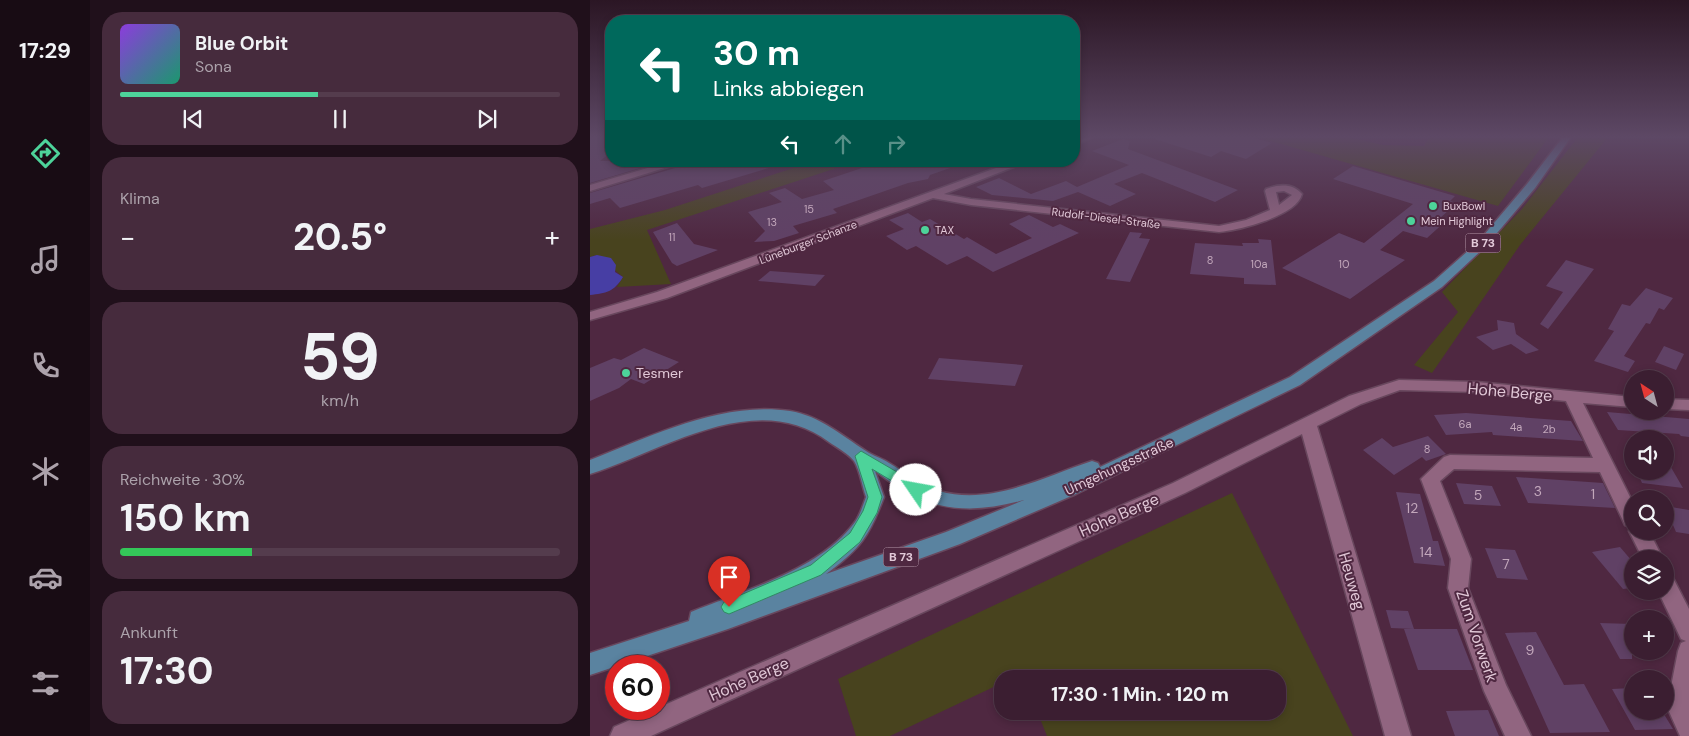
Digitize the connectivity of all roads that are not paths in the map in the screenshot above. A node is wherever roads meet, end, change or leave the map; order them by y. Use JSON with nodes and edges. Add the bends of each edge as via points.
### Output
{"nodes":[{"id":1,"x":628,"y":171,"type":"edge"},
{"id":2,"x":645,"y":171,"type":"edge"},
{"id":3,"x":996,"y":171,"type":"edge"},
{"id":4,"x":1542,"y":171,"type":"edge"},
{"id":5,"x":618,"y":179,"type":"junction"},
{"id":6,"x":590,"y":188,"type":"edge"},
{"id":7,"x":933,"y":195,"type":"junction"},
{"id":8,"x":1275,"y":209,"type":"dead end"},
{"id":9,"x":590,"y":316,"type":"edge"},
{"id":10,"x":1572,"y":397,"type":"junction"},
{"id":11,"x":1624,"y":401,"type":"edge"},
{"id":12,"x":1674,"y":405,"type":"edge"},
{"id":13,"x":1689,"y":406,"type":"edge"},
{"id":14,"x":1308,"y":425,"type":"junction"},
{"id":15,"x":1203,"y":427,"type":"junction"},
{"id":16,"x":861,"y":456,"type":"junction"},
{"id":17,"x":1604,"y":464,"type":"junction"},
{"id":18,"x":590,"y":467,"type":"edge"},
{"id":19,"x":1624,"y":503,"type":"edge"},
{"id":20,"x":1673,"y":600,"type":"edge"},
{"id":21,"x":1689,"y":632,"type":"edge"},
{"id":22,"x":1689,"y":651,"type":"edge"},
{"id":23,"x":590,"y":663,"type":"edge"},
{"id":24,"x":1689,"y":727,"type":"edge"},
{"id":25,"x":623,"y":736,"type":"edge"},
{"id":26,"x":1398,"y":736,"type":"edge"},
{"id":27,"x":1518,"y":736,"type":"edge"}],
"edges":[{"from":1,"to":5,"type":"street"},
{"from":2,"to":5,"type":"street"},
{"from":3,"to":7,"type":"street","name":"Lüneburger Schanze"},
{"from":4,"to":15,"type":"main road","name":"Umgehungsstraße","number":"B 73","via":[[1482,244],[1438,284],[1295,381]]},
{"from":5,"to":6,"type":"street"},
{"from":7,"to":8,"type":"street","name":"Rudolf-Diesel-Straße","via":[[1201,229],[1248,225]]},
{"from":7,"to":9,"type":"street","name":"Lüneburger Schanze","via":[[662,295]]},
{"from":10,"to":11,"type":"street","name":"Hohe Berge"},
{"from":10,"to":14,"type":"street","name":"Hohe Berge","via":[[1399,385],[1355,400]]},
{"from":10,"to":17,"type":"street"},
{"from":12,"to":13,"type":"street"},
{"from":14,"to":25,"type":"street","name":"Hohe Berge","via":[[1179,488]]},
{"from":14,"to":26,"type":"street","name":"Heuweg"},
{"from":15,"to":16,"type":"main road","via":[[1017,496],[982,502],[946,499],[926,493]]},
{"from":15,"to":23,"type":"main road","name":"Umgehungsstraße","number":"B 73","via":[[1070,489],[944,541],[737,616]]},
{"from":16,"to":18,"type":"main road","via":[[813,422],[759,416],[693,429]]},
{"from":16,"to":23,"type":"main road","via":[[875,497],[864,525],[842,550],[816,570]]},
{"from":17,"to":19,"type":"street"},
{"from":17,"to":27,"type":"street","name":"Zum Vorwerk","via":[[1450,462],[1430,479],[1461,558],[1458,588],[1496,691]]},
{"from":20,"to":21,"type":"street"},
{"from":22,"to":24,"type":"street","via":[[1679,707]]}]}
